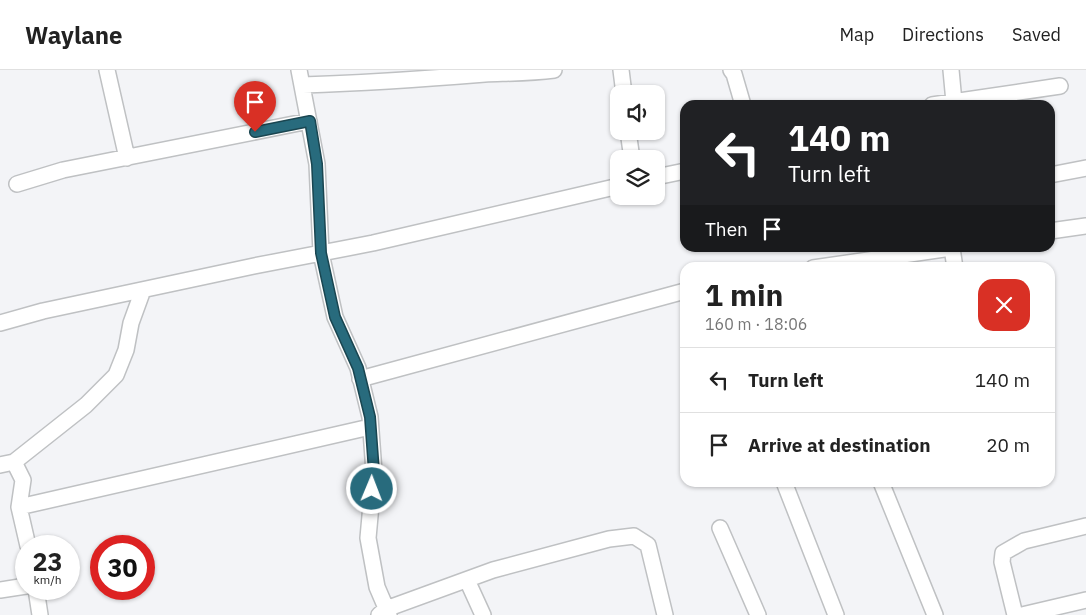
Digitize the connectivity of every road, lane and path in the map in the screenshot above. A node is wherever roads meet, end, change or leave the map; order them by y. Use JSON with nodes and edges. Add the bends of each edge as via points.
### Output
{"nodes":[{"id":1,"x":107,"y":70,"type":"edge"},
{"id":2,"x":554,"y":70,"type":"edge"},
{"id":3,"x":621,"y":70,"type":"edge"},
{"id":4,"x":731,"y":70,"type":"edge"},
{"id":5,"x":951,"y":70,"type":"edge"},
{"id":6,"x":533,"y":72,"type":"edge"},
{"id":7,"x":301,"y":77,"type":"edge"},
{"id":8,"x":623,"y":85,"type":"edge"},
{"id":9,"x":1060,"y":86,"type":"dead end"},
{"id":10,"x":742,"y":100,"type":"edge"},
{"id":11,"x":954,"y":100,"type":"edge"},
{"id":12,"x":967,"y":100,"type":"edge"},
{"id":13,"x":310,"y":121,"type":"junction"},
{"id":14,"x":127,"y":158,"type":"junction"},
{"id":15,"x":1086,"y":168,"type":"edge"},
{"id":16,"x":680,"y":172,"type":"edge"},
{"id":17,"x":1055,"y":174,"type":"edge"},
{"id":18,"x":665,"y":176,"type":"edge"},
{"id":19,"x":17,"y":184,"type":"dead end"},
{"id":20,"x":610,"y":188,"type":"edge"},
{"id":21,"x":1086,"y":226,"type":"edge"},
{"id":22,"x":1055,"y":230,"type":"edge"},
{"id":23,"x":924,"y":252,"type":"edge"},
{"id":24,"x":321,"y":253,"type":"junction"},
{"id":25,"x":855,"y":262,"type":"edge"},
{"id":26,"x":143,"y":290,"type":"junction"},
{"id":27,"x":680,"y":292,"type":"edge"},
{"id":28,"x":0,"y":323,"type":"edge"},
{"id":29,"x":360,"y":379,"type":"junction"},
{"id":30,"x":370,"y":427,"type":"junction"},
{"id":31,"x":7,"y":464,"type":"edge"},
{"id":32,"x":786,"y":487,"type":"edge"},
{"id":33,"x":883,"y":487,"type":"edge"},
{"id":34,"x":19,"y":507,"type":"junction"},
{"id":35,"x":1086,"y":526,"type":"edge"},
{"id":36,"x":720,"y":528,"type":"dead end"},
{"id":37,"x":25,"y":535,"type":"edge"},
{"id":38,"x":467,"y":580,"type":"junction"},
{"id":39,"x":15,"y":588,"type":"edge"},
{"id":40,"x":0,"y":590,"type":"edge"},
{"id":41,"x":38,"y":600,"type":"edge"},
{"id":42,"x":1086,"y":600,"type":"edge"},
{"id":43,"x":1063,"y":610,"type":"edge"},
{"id":44,"x":385,"y":613,"type":"edge"},
{"id":45,"x":40,"y":615,"type":"edge"},
{"id":46,"x":483,"y":615,"type":"edge"},
{"id":47,"x":665,"y":615,"type":"edge"},
{"id":48,"x":758,"y":615,"type":"edge"},
{"id":49,"x":836,"y":615,"type":"edge"},
{"id":50,"x":936,"y":615,"type":"edge"},
{"id":51,"x":1015,"y":615,"type":"edge"},
{"id":52,"x":1022,"y":615,"type":"edge"}],
"edges":[{"from":1,"to":14,"type":"street"},
{"from":2,"to":6,"type":"street"},
{"from":3,"to":8,"type":"street"},
{"from":4,"to":10,"type":"street"},
{"from":5,"to":11,"type":"street"},
{"from":6,"to":7,"type":"street","via":[[376,83]]},
{"from":7,"to":13,"type":"street"},
{"from":9,"to":12,"type":"street"},
{"from":13,"to":14,"type":"street"},
{"from":13,"to":24,"type":"street","via":[[317,164]]},
{"from":14,"to":19,"type":"street","via":[[63,170]]},
{"from":15,"to":17,"type":"street"},
{"from":16,"to":18,"type":"street"},
{"from":20,"to":24,"type":"street"},
{"from":21,"to":22,"type":"street"},
{"from":23,"to":25,"type":"street"},
{"from":24,"to":26,"type":"street"},
{"from":24,"to":29,"type":"street","via":[[335,317]]},
{"from":26,"to":28,"type":"street"},
{"from":26,"to":31,"type":"street","via":[[130,322],[126,350],[116,375],[86,405]]},
{"from":27,"to":29,"type":"street"},
{"from":29,"to":30,"type":"street"},
{"from":30,"to":34,"type":"street"},
{"from":30,"to":44,"type":"street","via":[[374,472],[368,538]]},
{"from":31,"to":34,"type":"street","via":[[23,480]]},
{"from":32,"to":49,"type":"street"},
{"from":33,"to":50,"type":"street"},
{"from":34,"to":37,"type":"street"},
{"from":35,"to":51,"type":"street","via":[[1024,541],[1002,553]]},
{"from":36,"to":48,"type":"street"},
{"from":38,"to":44,"type":"street"},
{"from":38,"to":46,"type":"street"},
{"from":38,"to":47,"type":"street","via":[[609,539],[634,536],[648,545]]},
{"from":39,"to":40,"type":"street"},
{"from":41,"to":45,"type":"street"},
{"from":42,"to":43,"type":"street"},
{"from":43,"to":52,"type":"street"}]}
